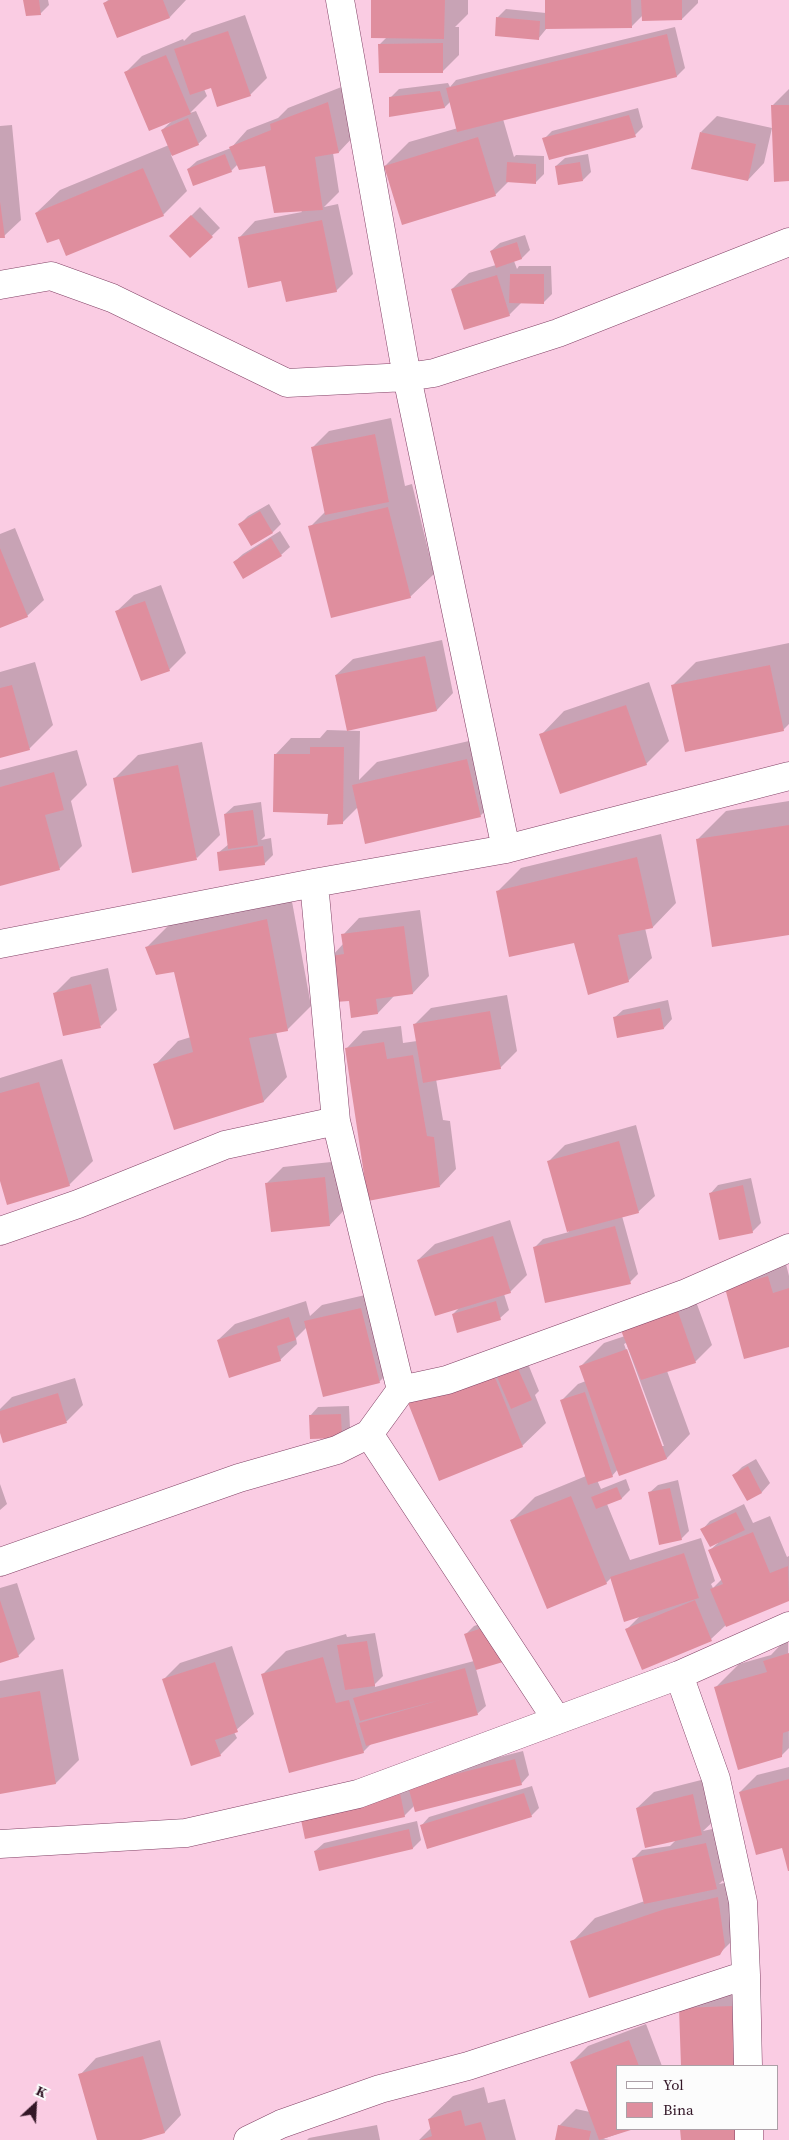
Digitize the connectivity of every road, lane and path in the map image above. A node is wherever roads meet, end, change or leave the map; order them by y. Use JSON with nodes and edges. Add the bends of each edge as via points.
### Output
{"nodes":[{"id":1,"x":340,"y":0,"type":"edge"},
{"id":2,"x":789,"y":242,"type":"edge"},
{"id":3,"x":0,"y":285,"type":"edge"},
{"id":4,"x":407,"y":377,"type":"junction"},
{"id":5,"x":789,"y":776,"type":"edge"},
{"id":6,"x":506,"y":849,"type":"junction"},
{"id":7,"x":314,"y":883,"type":"junction"},
{"id":8,"x":0,"y":944,"type":"edge"},
{"id":9,"x":336,"y":1121,"type":"junction"},
{"id":10,"x":0,"y":1231,"type":"edge"},
{"id":11,"x":789,"y":1248,"type":"edge"},
{"id":12,"x":401,"y":1390,"type":"junction"},
{"id":13,"x":369,"y":1434,"type":"junction"},
{"id":14,"x":0,"y":1562,"type":"edge"},
{"id":15,"x":789,"y":1626,"type":"edge"},
{"id":16,"x":679,"y":1676,"type":"junction"},
{"id":17,"x":557,"y":1720,"type":"junction"},
{"id":18,"x":0,"y":1844,"type":"edge"},
{"id":19,"x":746,"y":1975,"type":"junction"},
{"id":20,"x":748,"y":2065,"type":"edge"},
{"id":21,"x":248,"y":2140,"type":"edge"}],
"edges":[{"from":1,"to":4,"type":"street"},
{"from":2,"to":4,"type":"street","via":[[558,333],[434,373]]},
{"from":3,"to":4,"type":"street","via":[[51,276],[112,298],[287,383]]},
{"from":4,"to":6,"type":"street"},
{"from":5,"to":6,"type":"street"},
{"from":6,"to":7,"type":"street"},
{"from":7,"to":8,"type":"street"},
{"from":7,"to":9,"type":"street"},
{"from":9,"to":10,"type":"street","via":[[224,1145],[78,1204]]},
{"from":9,"to":12,"type":"street"},
{"from":11,"to":12,"type":"street","via":[[684,1294],[447,1380]]},
{"from":12,"to":13,"type":"street"},
{"from":13,"to":14,"type":"street","via":[[337,1450],[239,1478]]},
{"from":13,"to":17,"type":"street"},
{"from":15,"to":16,"type":"street"},
{"from":16,"to":17,"type":"street"},
{"from":16,"to":19,"type":"street","via":[[716,1779],[743,1902]]},
{"from":17,"to":18,"type":"street","via":[[358,1794],[186,1833]]},
{"from":19,"to":20,"type":"street"},
{"from":19,"to":21,"type":"street","via":[[468,2066],[380,2089],[281,2124]]}]}
